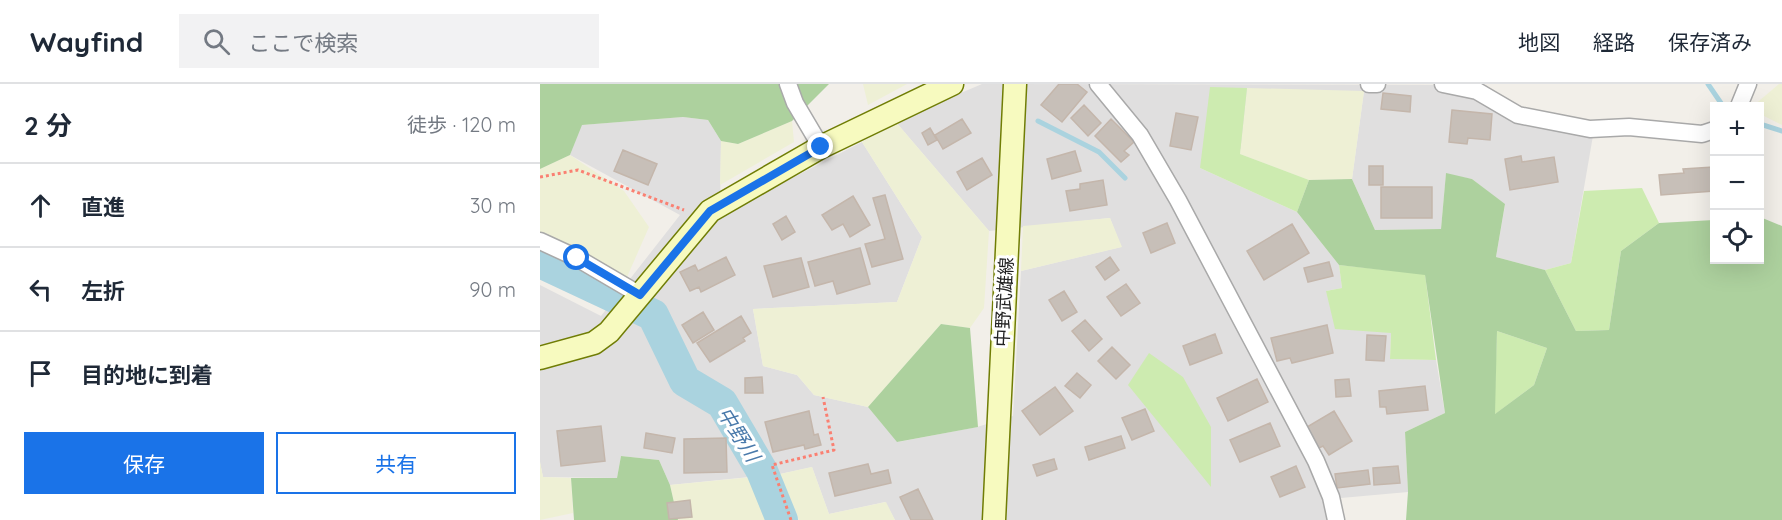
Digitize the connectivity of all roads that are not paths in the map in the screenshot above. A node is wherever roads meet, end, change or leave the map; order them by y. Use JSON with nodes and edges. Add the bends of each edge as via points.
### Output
{"nodes":[{"id":1,"x":788,"y":84,"type":"edge"},
{"id":2,"x":952,"y":84,"type":"edge"},
{"id":3,"x":1015,"y":84,"type":"edge"},
{"id":4,"x":1098,"y":84,"type":"edge"},
{"id":5,"x":1443,"y":84,"type":"edge"},
{"id":6,"x":1748,"y":84,"type":"edge"},
{"id":7,"x":1741,"y":102,"type":"edge"},
{"id":8,"x":1710,"y":131,"type":"edge"},
{"id":9,"x":821,"y":147,"type":"junction"},
{"id":10,"x":540,"y":241,"type":"edge"},
{"id":11,"x":640,"y":295,"type":"junction"},
{"id":12,"x":540,"y":358,"type":"edge"},
{"id":13,"x":994,"y":520,"type":"edge"},
{"id":14,"x":1336,"y":520,"type":"edge"}],
"edges":[{"from":1,"to":9,"type":"street"},
{"from":2,"to":9,"type":"street"},
{"from":3,"to":13,"type":"street","name":"中野武雄線"},
{"from":4,"to":14,"type":"street","via":[[1140,135],[1178,200],[1316,461]]},
{"from":5,"to":8,"type":"street","via":[[1478,91],[1518,115],[1590,129]]},
{"from":6,"to":7,"type":"street"},
{"from":9,"to":11,"type":"street","via":[[710,211]]},
{"from":10,"to":11,"type":"street"},
{"from":11,"to":12,"type":"street","via":[[609,332],[594,343]]}]}
